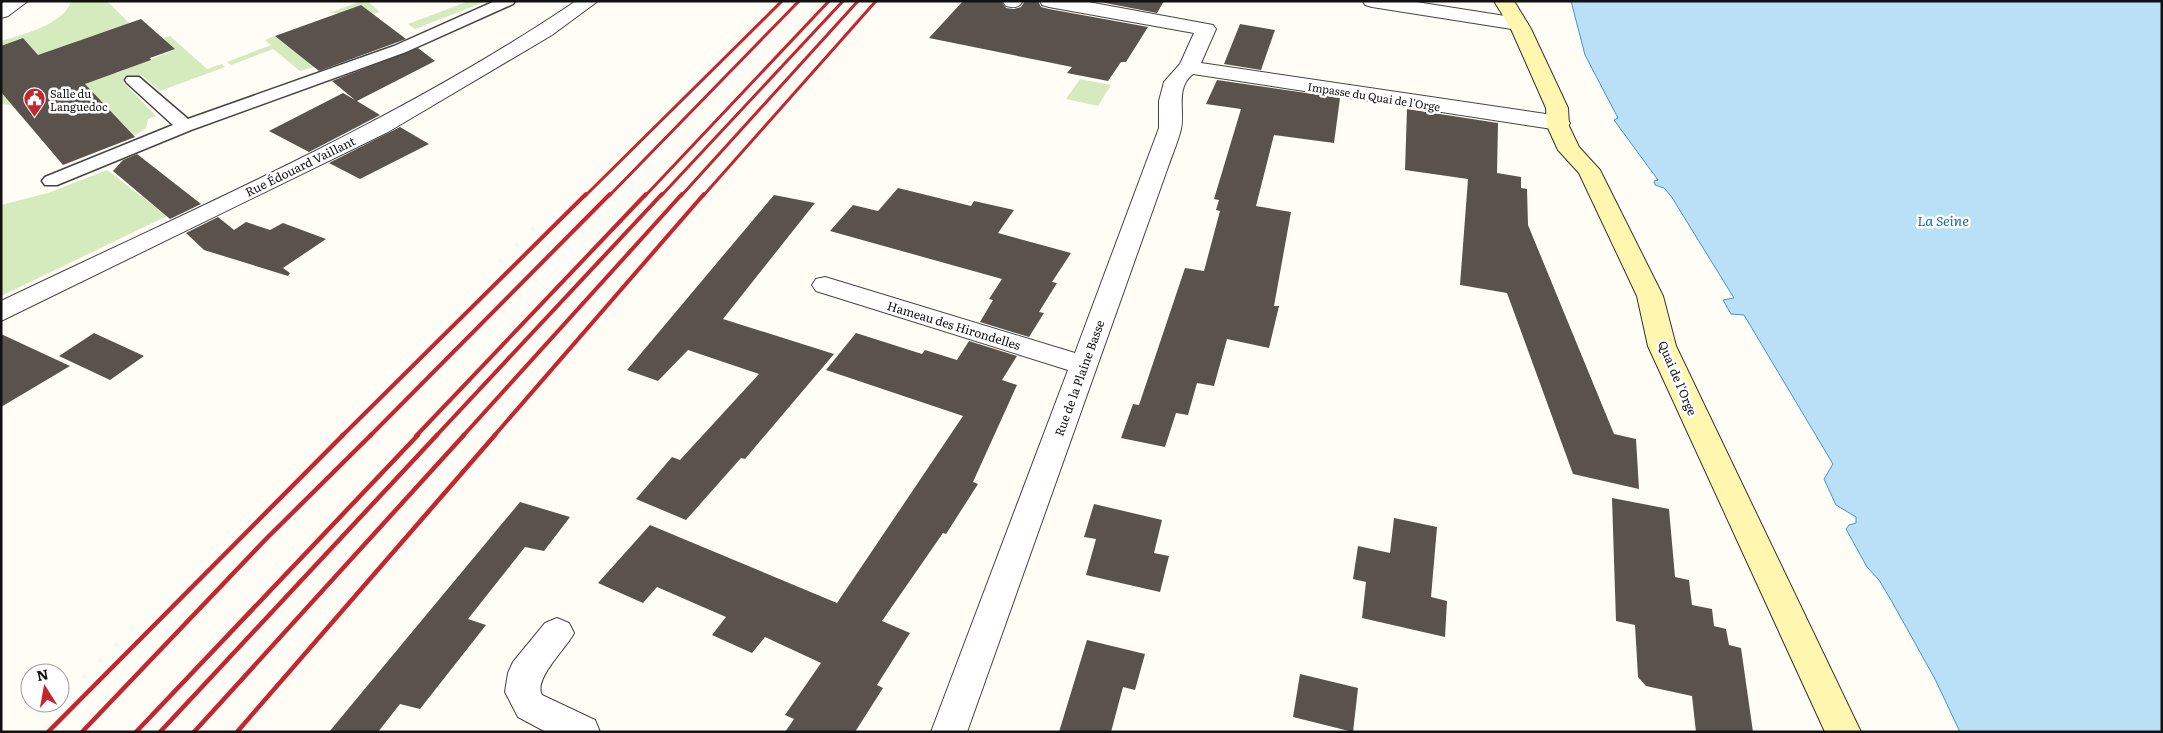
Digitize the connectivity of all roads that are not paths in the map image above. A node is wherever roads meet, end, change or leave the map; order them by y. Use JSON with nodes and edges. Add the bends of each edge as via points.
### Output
{"nodes":[{"id":1,"x":19,"y":1,"type":"edge"},
{"id":2,"x":508,"y":1,"type":"edge"},
{"id":3,"x":588,"y":1,"type":"edge"},
{"id":4,"x":1049,"y":1,"type":"edge"},
{"id":5,"x":1372,"y":1,"type":"edge"},
{"id":6,"x":1503,"y":1,"type":"edge"},
{"id":7,"x":1,"y":12,"type":"edge"},
{"id":8,"x":1518,"y":24,"type":"junction"},
{"id":9,"x":1190,"y":67,"type":"junction"},
{"id":10,"x":133,"y":80,"type":"dead end"},
{"id":11,"x":1559,"y":123,"type":"junction"},
{"id":12,"x":185,"y":126,"type":"junction"},
{"id":13,"x":51,"y":181,"type":"dead end"},
{"id":14,"x":825,"y":285,"type":"dead end"},
{"id":15,"x":1,"y":312,"type":"edge"},
{"id":16,"x":1084,"y":365,"type":"junction"},
{"id":17,"x":557,"y":633,"type":"dead end"},
{"id":18,"x":582,"y":732,"type":"edge"},
{"id":19,"x":949,"y":732,"type":"edge"},
{"id":20,"x":1843,"y":732,"type":"edge"}],
"edges":[{"from":1,"to":7,"type":"street"},
{"from":2,"to":12,"type":"lane","via":[[400,49]]},
{"from":3,"to":15,"type":"street","name":"Rue Édouard Vaillant","via":[[545,31],[380,127]]},
{"from":4,"to":9,"type":"street","name":"Rue de la Plaine Basse","via":[[1206,29]]},
{"from":5,"to":8,"type":"street"},
{"from":6,"to":8,"type":"main road","name":"Quai de l'Orge"},
{"from":8,"to":11,"type":"main road","name":"Quai de l'Orge","via":[[1558,108]]},
{"from":9,"to":11,"type":"street","name":"Impasse du Quai de l'Orge"},
{"from":9,"to":16,"type":"street","name":"Rue de la Plaine Basse","via":[[1174,82],[1170,128]]},
{"from":10,"to":12,"type":"lane"},
{"from":11,"to":20,"type":"main road","name":"Quai de l'Orge","via":[[1569,150],[1589,170],[1650,296],[1662,346]]},
{"from":12,"to":13,"type":"lane"},
{"from":14,"to":16,"type":"street","name":"Hameau des Hirondelles"},
{"from":16,"to":19,"type":"street","name":"Rue de la Plaine Basse"},
{"from":17,"to":18,"type":"street","via":[[525,673],[522,692],[530,706]]}]}
